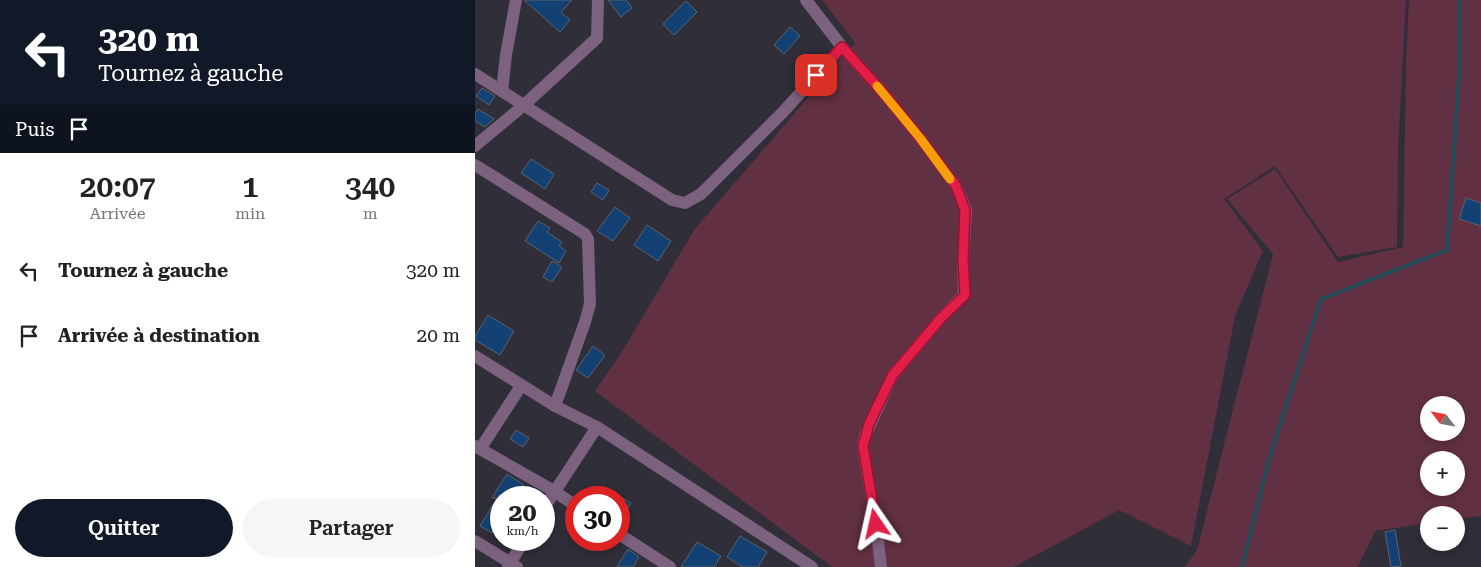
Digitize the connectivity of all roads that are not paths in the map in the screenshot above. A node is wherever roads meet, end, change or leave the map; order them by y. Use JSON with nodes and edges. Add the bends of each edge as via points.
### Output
{"nodes":[{"id":1,"x":517,"y":0,"type":"edge"},
{"id":2,"x":598,"y":0,"type":"edge"},
{"id":3,"x":805,"y":0,"type":"edge"},
{"id":4,"x":842,"y":47,"type":"junction"},
{"id":5,"x":475,"y":74,"type":"edge"},
{"id":6,"x":502,"y":91,"type":"junction"},
{"id":7,"x":524,"y":105,"type":"junction"},
{"id":8,"x":475,"y":146,"type":"edge"},
{"id":9,"x":475,"y":165,"type":"edge"},
{"id":10,"x":475,"y":356,"type":"edge"},
{"id":11,"x":521,"y":386,"type":"junction"},
{"id":12,"x":555,"y":406,"type":"junction"},
{"id":13,"x":597,"y":427,"type":"junction"},
{"id":14,"x":477,"y":448,"type":"edge"},
{"id":15,"x":545,"y":486,"type":"edge"},
{"id":16,"x":555,"y":490,"type":"edge"},
{"id":17,"x":475,"y":541,"type":"edge"},
{"id":18,"x":630,"y":541,"type":"edge"},
{"id":19,"x":520,"y":551,"type":"edge"},
{"id":20,"x":512,"y":566,"type":"edge"},
{"id":21,"x":670,"y":567,"type":"edge"},
{"id":22,"x":811,"y":567,"type":"edge"},
{"id":23,"x":881,"y":567,"type":"edge"}],
"edges":[{"from":1,"to":6,"type":"street"},
{"from":2,"to":7,"type":"street","via":[[597,38]]},
{"from":3,"to":4,"type":"street"},
{"from":4,"to":7,"type":"street","via":[[701,194],[685,203],[672,200]]},
{"from":4,"to":23,"type":"street","via":[[920,138],[956,186],[965,210],[965,295],[892,376],[865,436],[863,446]]},
{"from":5,"to":6,"type":"street"},
{"from":6,"to":7,"type":"street"},
{"from":7,"to":8,"type":"street"},
{"from":9,"to":12,"type":"street","via":[[585,234],[588,239],[590,304]]},
{"from":10,"to":11,"type":"street"},
{"from":11,"to":12,"type":"street"},
{"from":11,"to":14,"type":"street"},
{"from":12,"to":13,"type":"street"},
{"from":13,"to":16,"type":"street"},
{"from":13,"to":22,"type":"street"},
{"from":14,"to":15,"type":"street"},
{"from":17,"to":20,"type":"street"},
{"from":18,"to":21,"type":"street"},
{"from":19,"to":20,"type":"street"}]}
